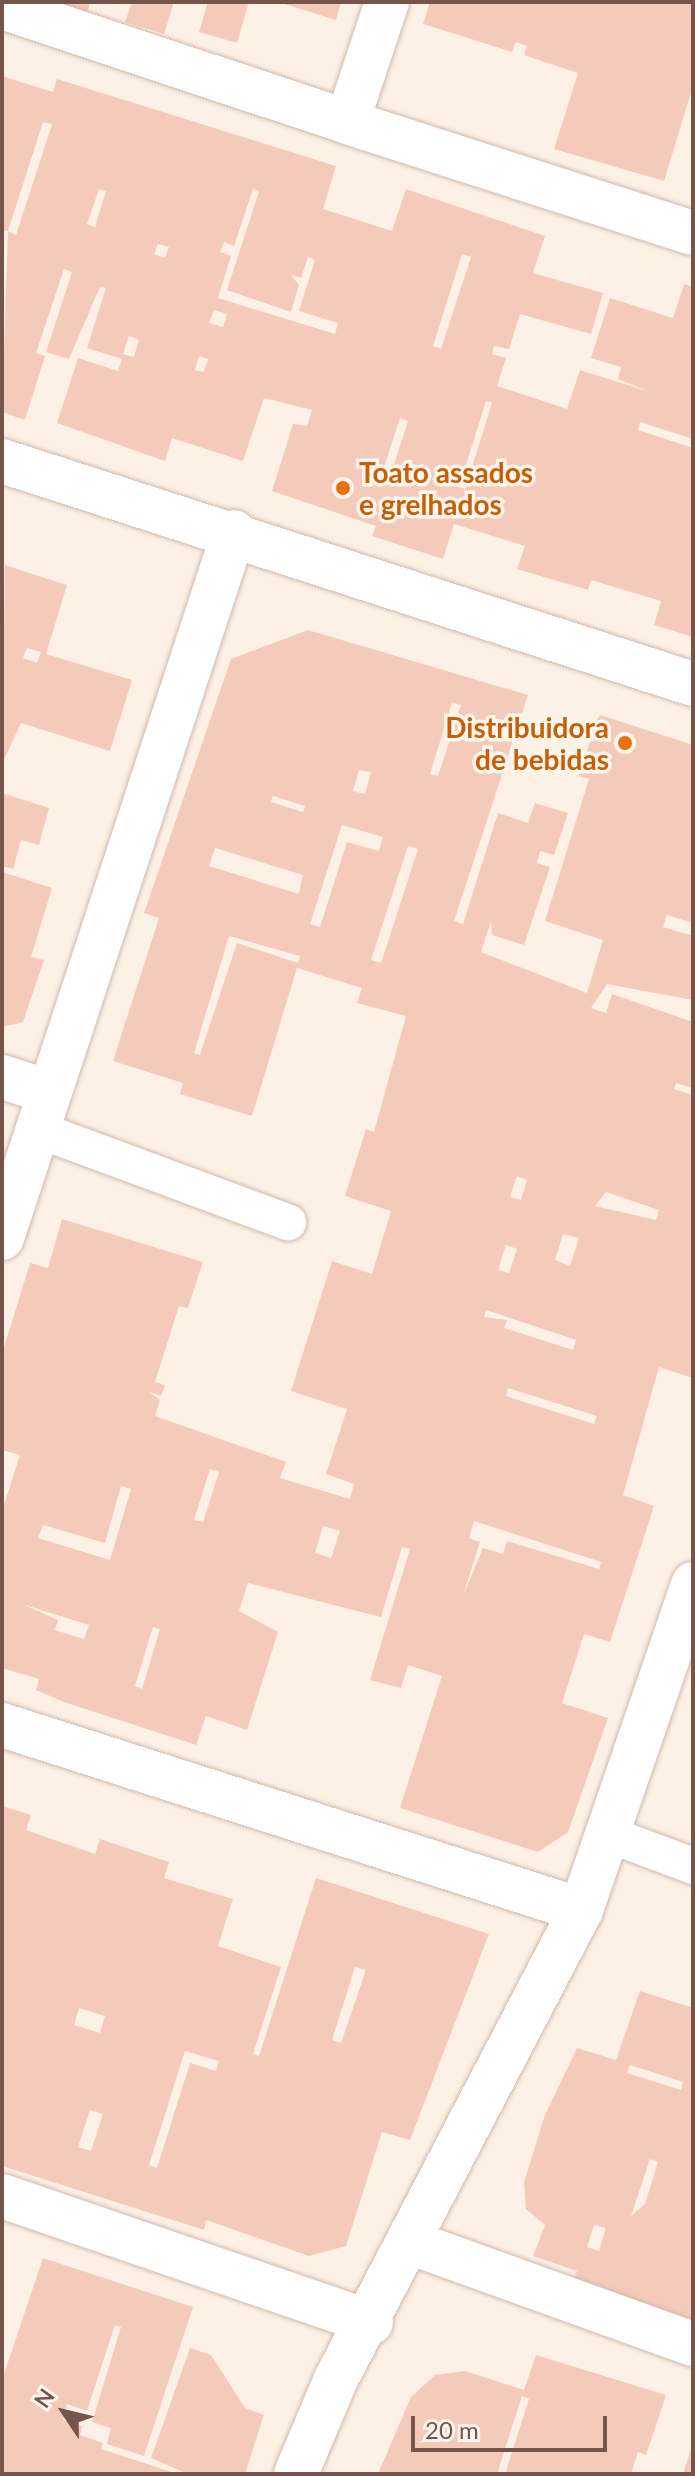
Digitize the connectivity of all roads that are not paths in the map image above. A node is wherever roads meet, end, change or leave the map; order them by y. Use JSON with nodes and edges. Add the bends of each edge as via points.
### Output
{"nodes":[{"id":1,"x":387,"y":2,"type":"edge"},
{"id":2,"x":2,"y":7,"type":"edge"},
{"id":3,"x":347,"y":122,"type":"junction"},
{"id":4,"x":693,"y":233,"type":"edge"},
{"id":5,"x":2,"y":461,"type":"edge"},
{"id":6,"x":234,"y":532,"type":"junction"},
{"id":7,"x":693,"y":684,"type":"edge"},
{"id":8,"x":2,"y":1077,"type":"edge"},
{"id":9,"x":43,"y":1111,"type":"junction"},
{"id":10,"x":288,"y":1222,"type":"dead end"},
{"id":11,"x":2,"y":1238,"type":"edge"},
{"id":12,"x":693,"y":1584,"type":"edge"},
{"id":13,"x":2,"y":1725,"type":"edge"},
{"id":14,"x":610,"y":1835,"type":"junction"},
{"id":15,"x":693,"y":1866,"type":"edge"},
{"id":16,"x":581,"y":1910,"type":"junction"},
{"id":17,"x":2,"y":2196,"type":"edge"},
{"id":18,"x":412,"y":2243,"type":"junction"},
{"id":19,"x":371,"y":2322,"type":"junction"},
{"id":20,"x":693,"y":2344,"type":"edge"},
{"id":21,"x":296,"y":2474,"type":"edge"}],
"edges":[{"from":1,"to":3,"type":"street"},
{"from":2,"to":3,"type":"street"},
{"from":3,"to":4,"type":"street"},
{"from":5,"to":6,"type":"street"},
{"from":6,"to":7,"type":"street"},
{"from":6,"to":9,"type":"street"},
{"from":8,"to":9,"type":"street"},
{"from":9,"to":10,"type":"lane"},
{"from":9,"to":11,"type":"street"},
{"from":12,"to":14,"type":"street"},
{"from":13,"to":16,"type":"street"},
{"from":14,"to":15,"type":"lane"},
{"from":14,"to":16,"type":"street"},
{"from":16,"to":18,"type":"street"},
{"from":17,"to":19,"type":"street"},
{"from":18,"to":19,"type":"street"},
{"from":18,"to":20,"type":"street"},
{"from":19,"to":21,"type":"street","via":[[335,2381]]}]}
